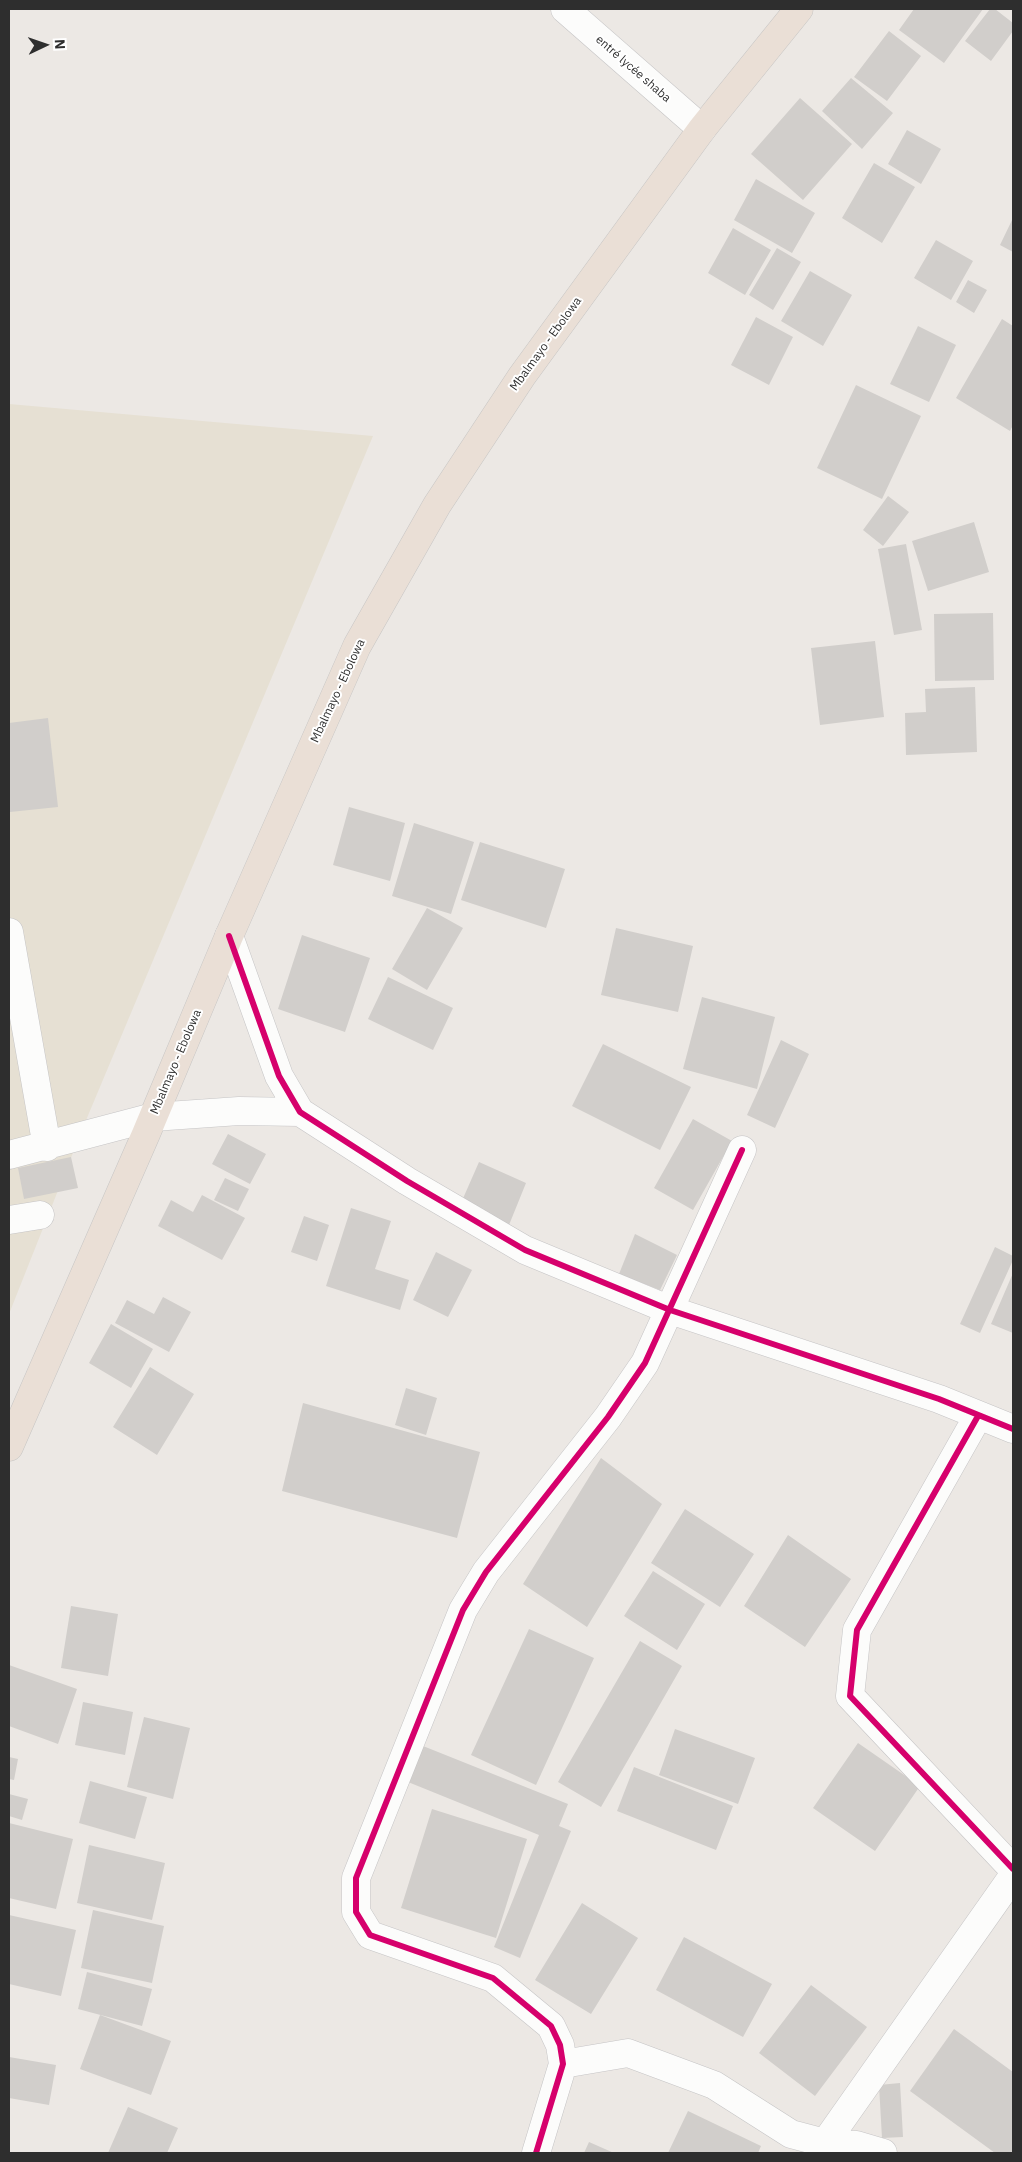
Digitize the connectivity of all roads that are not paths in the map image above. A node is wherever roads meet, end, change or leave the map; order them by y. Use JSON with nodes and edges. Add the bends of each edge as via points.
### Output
{"nodes":[{"id":1,"x":565,"y":9,"type":"edge"},
{"id":2,"x":800,"y":9,"type":"edge"},
{"id":3,"x":702,"y":129,"type":"junction"},
{"id":4,"x":9,"y":932,"type":"edge"},
{"id":5,"x":229,"y":936,"type":"junction"},
{"id":6,"x":300,"y":1112,"type":"junction"},
{"id":7,"x":153,"y":1117,"type":"junction"},
{"id":8,"x":47,"y":1147,"type":"junction"},
{"id":9,"x":742,"y":1150,"type":"dead end"},
{"id":10,"x":9,"y":1155,"type":"edge"},
{"id":11,"x":40,"y":1215,"type":"dead end"},
{"id":12,"x":9,"y":1220,"type":"edge"},
{"id":13,"x":670,"y":1310,"type":"junction"},
{"id":14,"x":978,"y":1416,"type":"junction"},
{"id":15,"x":1013,"y":1429,"type":"edge"},
{"id":16,"x":9,"y":1447,"type":"edge"},
{"id":17,"x":1013,"y":1869,"type":"edge"},
{"id":18,"x":1013,"y":1876,"type":"edge"},
{"id":19,"x":563,"y":2064,"type":"junction"},
{"id":20,"x":825,"y":2144,"type":"junction"},
{"id":21,"x":536,"y":2153,"type":"edge"},
{"id":22,"x":882,"y":2153,"type":"edge"}],
"edges":[{"from":1,"to":3,"type":"street","name":"entré lycée shaba"},
{"from":2,"to":3,"type":"highway","name":"Mbalmayo - Ebolowa"},
{"from":3,"to":5,"type":"highway","name":"Mbalmayo - Ebolowa","via":[[522,376],[437,504],[358,646]]},
{"from":4,"to":8,"type":"street"},
{"from":5,"to":6,"type":"street","via":[[279,1076]]},
{"from":5,"to":7,"type":"highway","name":"Mbalmayo - Ebolowa"},
{"from":6,"to":7,"type":"street","via":[[239,1111]]},
{"from":6,"to":13,"type":"street","via":[[407,1182],[525,1250]]},
{"from":7,"to":8,"type":"street"},
{"from":7,"to":16,"type":"highway","name":"Mbalmayo - Ebolowa"},
{"from":8,"to":10,"type":"street"},
{"from":9,"to":13,"type":"street"},
{"from":11,"to":12,"type":"street"},
{"from":13,"to":14,"type":"street","via":[[938,1399]]},
{"from":13,"to":19,"type":"street","via":[[645,1362],[608,1417],[486,1572],[462,1610],[356,1878],[356,1912],[370,1934],[493,1978],[551,2026],[560,2045]]},
{"from":14,"to":15,"type":"street"},
{"from":14,"to":17,"type":"street","via":[[858,1630],[850,1696]]},
{"from":18,"to":20,"type":"street"},
{"from":19,"to":20,"type":"street","via":[[628,2053],[714,2085],[791,2134]]},
{"from":19,"to":21,"type":"street"},
{"from":20,"to":22,"type":"street","via":[[856,2145]]}]}
